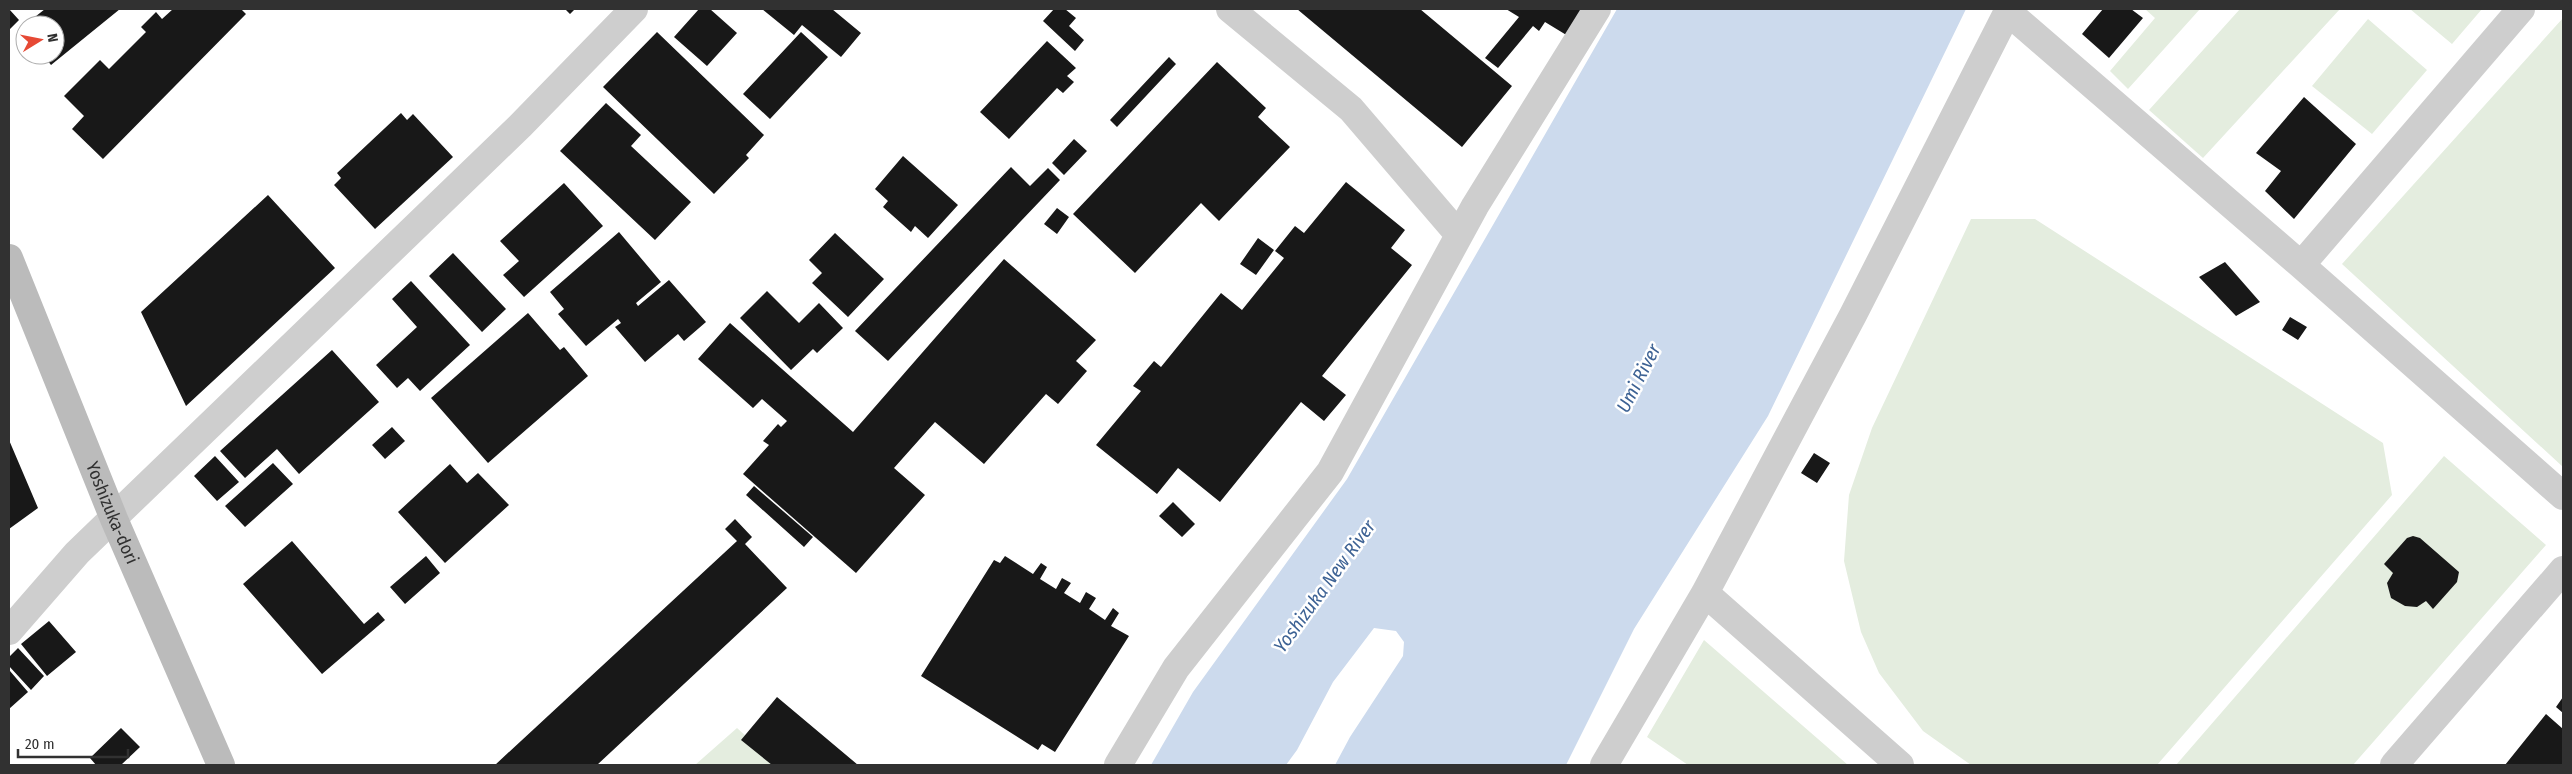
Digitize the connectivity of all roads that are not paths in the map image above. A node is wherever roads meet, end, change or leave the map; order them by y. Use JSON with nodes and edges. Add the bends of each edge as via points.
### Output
{"nodes":[{"id":1,"x":634,"y":9,"type":"edge"},
{"id":2,"x":1230,"y":9,"type":"edge"},
{"id":3,"x":1597,"y":9,"type":"edge"},
{"id":4,"x":2521,"y":9,"type":"edge"},
{"id":5,"x":2009,"y":10,"type":"edge"},
{"id":6,"x":1459,"y":235,"type":"junction"},
{"id":7,"x":9,"y":258,"type":"edge"},
{"id":8,"x":2301,"y":265,"type":"junction"},
{"id":9,"x":2563,"y":496,"type":"edge"},
{"id":10,"x":114,"y":519,"type":"junction"},
{"id":11,"x":2563,"y":570,"type":"edge"},
{"id":12,"x":1704,"y":593,"type":"junction"},
{"id":13,"x":9,"y":631,"type":"edge"},
{"id":14,"x":221,"y":765,"type":"edge"},
{"id":15,"x":1118,"y":765,"type":"edge"},
{"id":16,"x":1604,"y":765,"type":"edge"},
{"id":17,"x":1900,"y":765,"type":"edge"},
{"id":18,"x":2394,"y":765,"type":"edge"}],
"edges":[{"from":1,"to":10,"type":"street","via":[[520,126]]},
{"from":2,"to":6,"type":"street","via":[[1351,109]]},
{"from":3,"to":6,"type":"street"},
{"from":4,"to":8,"type":"street"},
{"from":5,"to":8,"type":"street"},
{"from":5,"to":12,"type":"street","via":[[1853,315]]},
{"from":6,"to":15,"type":"street","via":[[1330,472],[1176,668]]},
{"from":7,"to":10,"type":"main road","name":"Yoshizuka-dori"},
{"from":8,"to":9,"type":"street"},
{"from":10,"to":13,"type":"street","via":[[77,553]]},
{"from":10,"to":14,"type":"main road","name":"Yoshizuka-dori"},
{"from":11,"to":18,"type":"street"},
{"from":12,"to":16,"type":"street"},
{"from":12,"to":17,"type":"street"}]}
